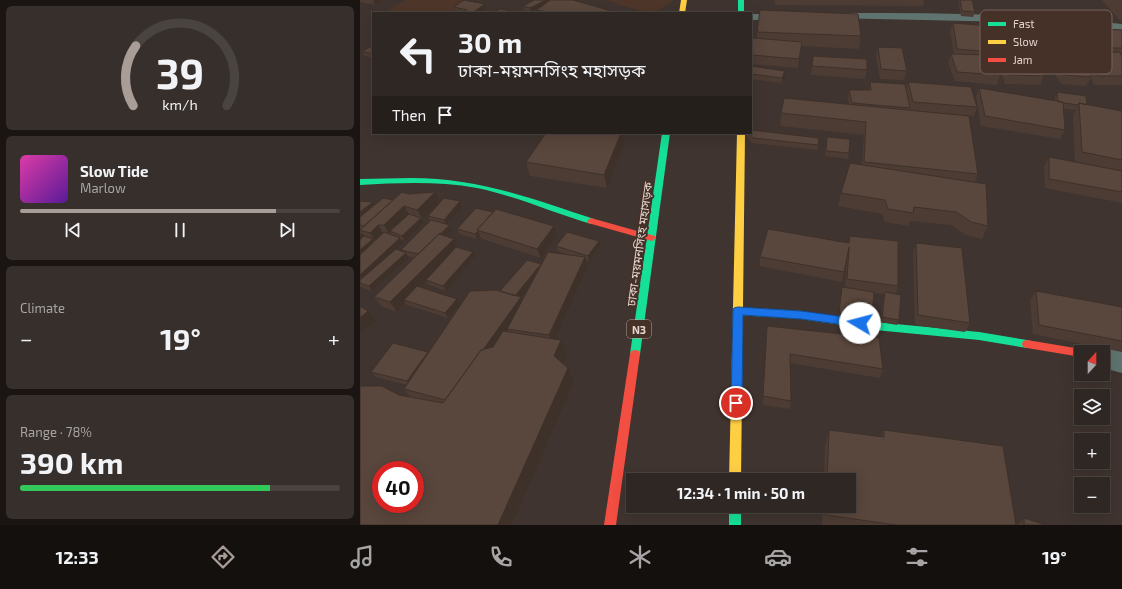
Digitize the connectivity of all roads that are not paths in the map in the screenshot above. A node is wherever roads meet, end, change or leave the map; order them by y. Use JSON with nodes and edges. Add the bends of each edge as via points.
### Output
{"nodes":[{"id":1,"x":684,"y":0,"type":"edge"},
{"id":2,"x":741,"y":0,"type":"edge"},
{"id":3,"x":682,"y":12,"type":"edge"},
{"id":4,"x":741,"y":12,"type":"edge"},
{"id":5,"x":799,"y":16,"type":"edge"},
{"id":6,"x":822,"y":16,"type":"edge"},
{"id":7,"x":752,"y":17,"type":"edge"},
{"id":8,"x":980,"y":18,"type":"edge"},
{"id":9,"x":1112,"y":27,"type":"edge"},
{"id":10,"x":1122,"y":28,"type":"edge"},
{"id":11,"x":666,"y":134,"type":"edge"},
{"id":12,"x":741,"y":134,"type":"edge"},
{"id":13,"x":360,"y":182,"type":"edge"},
{"id":14,"x":652,"y":238,"type":"junction"},
{"id":15,"x":738,"y":310,"type":"junction"},
{"id":16,"x":1074,"y":352,"type":"edge"},
{"id":17,"x":1110,"y":359,"type":"edge"},
{"id":18,"x":1122,"y":362,"type":"edge"},
{"id":19,"x":735,"y":473,"type":"edge"},
{"id":20,"x":735,"y":513,"type":"edge"},
{"id":21,"x":610,"y":525,"type":"edge"},
{"id":22,"x":735,"y":525,"type":"edge"}],
"edges":[{"from":1,"to":3,"type":"main road"},
{"from":2,"to":4,"type":"main road"},
{"from":5,"to":7,"type":"lane"},
{"from":6,"to":8,"type":"lane"},
{"from":9,"to":10,"type":"lane"},
{"from":11,"to":14,"type":"main road","name":"ঢাকা-ময়মনসিংহ মহাসড়ক","number":"N3"},
{"from":12,"to":15,"type":"main road"},
{"from":13,"to":14,"type":"main road","via":[[413,180],[461,183],[504,192]]},
{"from":14,"to":21,"type":"main road","name":"ঢাকা-ময়মনসিংহ মহাসড়ক","number":"N3"},
{"from":15,"to":16,"type":"main road","via":[[979,336]]},
{"from":15,"to":19,"type":"main road"},
{"from":17,"to":18,"type":"street"},
{"from":20,"to":22,"type":"main road"}]}
